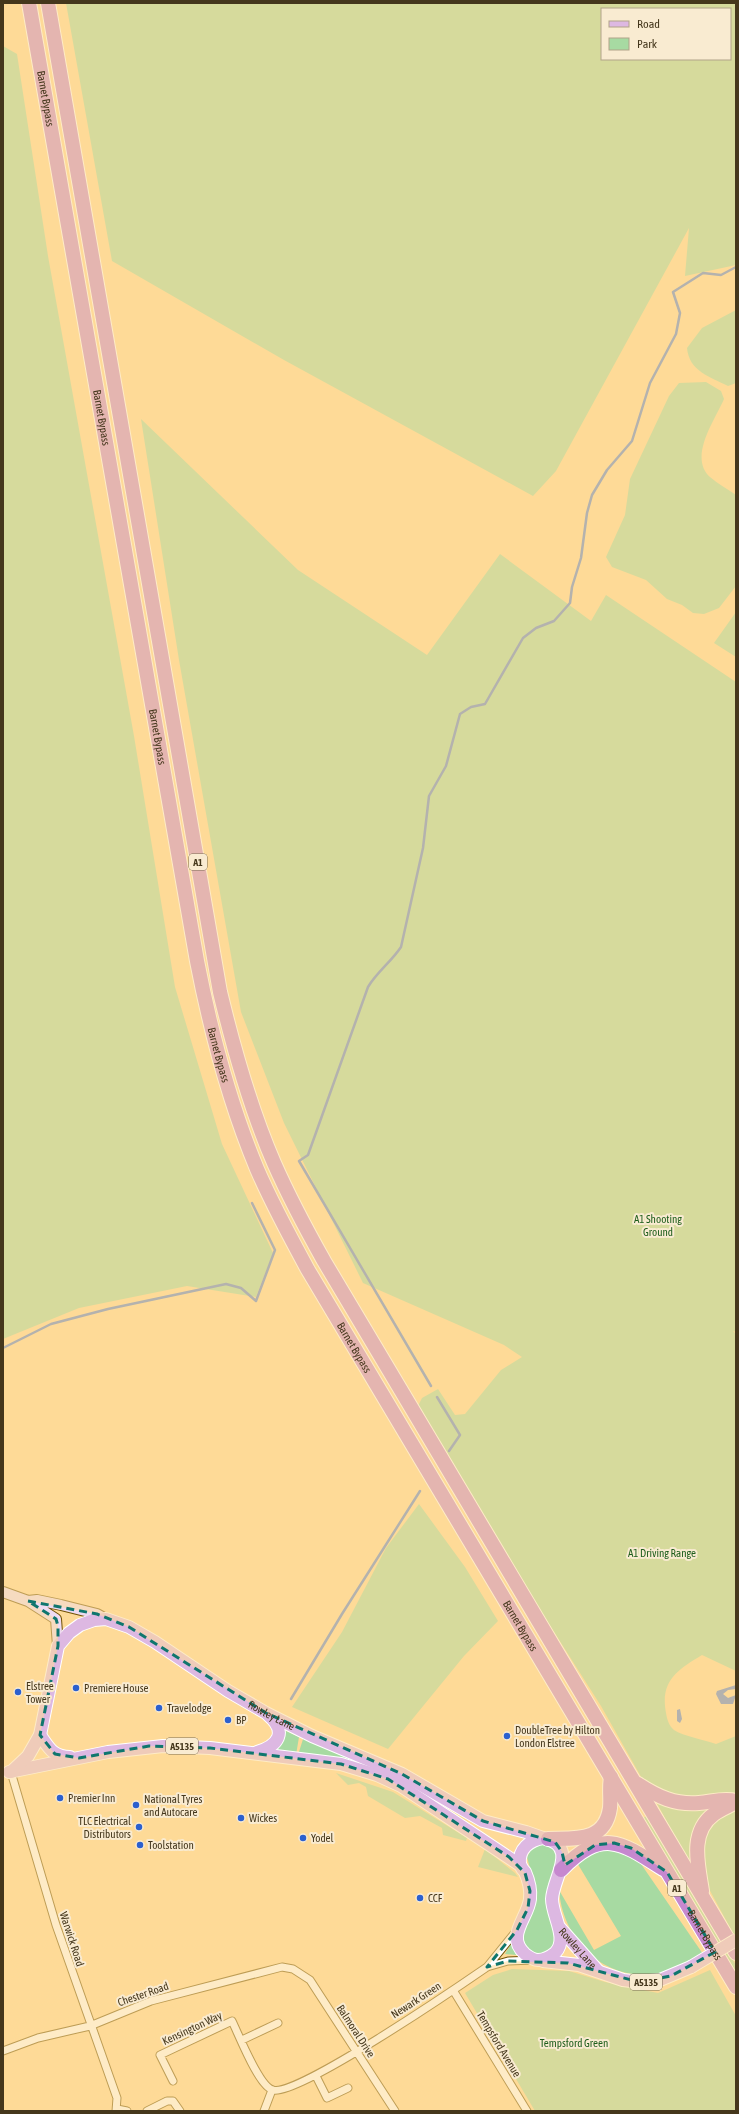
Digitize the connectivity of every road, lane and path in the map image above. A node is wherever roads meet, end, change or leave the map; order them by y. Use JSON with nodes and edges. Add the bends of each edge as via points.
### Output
{"nodes":[{"id":1,"x":29,"y":3,"type":"edge"},
{"id":2,"x":48,"y":3,"type":"edge"},
{"id":3,"x":3,"y":1592,"type":"edge"},
{"id":4,"x":28,"y":1601,"type":"junction"},
{"id":5,"x":106,"y":1619,"type":"junction"},
{"id":6,"x":58,"y":1646,"type":"junction"},
{"id":7,"x":266,"y":1713,"type":"junction"},
{"id":8,"x":40,"y":1735,"type":"junction"},
{"id":9,"x":255,"y":1753,"type":"junction"},
{"id":10,"x":80,"y":1758,"type":"junction"},
{"id":11,"x":7,"y":1773,"type":"edge"},
{"id":12,"x":611,"y":1777,"type":"junction"},
{"id":13,"x":634,"y":1782,"type":"junction"},
{"id":14,"x":736,"y":1802,"type":"edge"},
{"id":15,"x":546,"y":1839,"type":"junction"},
{"id":16,"x":520,"y":1865,"type":"junction"},
{"id":17,"x":561,"y":1870,"type":"junction"},
{"id":18,"x":667,"y":1872,"type":"junction"},
{"id":19,"x":703,"y":1897,"type":"junction"},
{"id":20,"x":558,"y":1925,"type":"junction"},
{"id":21,"x":517,"y":1930,"type":"junction"},
{"id":22,"x":736,"y":1940,"type":"edge"},
{"id":23,"x":736,"y":1953,"type":"edge"},
{"id":24,"x":537,"y":1960,"type":"junction"},
{"id":25,"x":487,"y":1967,"type":"junction"},
{"id":26,"x":293,"y":1969,"type":"joint"},
{"id":27,"x":599,"y":1972,"type":"junction"},
{"id":28,"x":736,"y":1988,"type":"edge"},
{"id":29,"x":452,"y":1990,"type":"junction"},
{"id":30,"x":278,"y":2022,"type":"dead end"},
{"id":31,"x":90,"y":2026,"type":"junction"},
{"id":32,"x":242,"y":2040,"type":"junction"},
{"id":33,"x":3,"y":2051,"type":"edge"},
{"id":34,"x":356,"y":2052,"type":"junction"},
{"id":35,"x":316,"y":2076,"type":"junction"},
{"id":36,"x":173,"y":2081,"type":"dead end"},
{"id":37,"x":348,"y":2088,"type":"dead end"},
{"id":38,"x":272,"y":2090,"type":"junction"},
{"id":39,"x":117,"y":2110,"type":"edge"},
{"id":40,"x":127,"y":2111,"type":"edge"},
{"id":41,"x":147,"y":2111,"type":"edge"},
{"id":42,"x":180,"y":2111,"type":"edge"},
{"id":43,"x":264,"y":2111,"type":"edge"},
{"id":44,"x":395,"y":2111,"type":"edge"},
{"id":45,"x":527,"y":2111,"type":"edge"}],
"edges":[{"from":1,"to":12,"type":"highway","name":"Barnet Bypass","number":"A1","via":[[197,961],[215,1045],[237,1119],[282,1222],[308,1270]]},
{"from":2,"to":13,"type":"highway","name":"Barnet Bypass","number":"A1","via":[[220,992],[238,1062],[277,1170],[324,1261]]},
{"from":3,"to":4,"type":"street","name":"Rowley Lane"},
{"from":4,"to":5,"type":"street","name":"Rowley Lane","via":[[38,1600],[62,1605],[97,1614]]},
{"from":4,"to":6,"type":"street","via":[[56,1619]]},
{"from":5,"to":6,"type":"main road","via":[[80,1625]]},
{"from":5,"to":7,"type":"main road","name":"Rowley Lane","via":[[129,1627],[155,1642]]},
{"from":6,"to":8,"type":"main road"},
{"from":7,"to":9,"type":"main road","via":[[275,1721],[279,1734],[271,1747]]},
{"from":7,"to":15,"type":"main road","name":"Rowley Lane","via":[[312,1736],[402,1774],[483,1821]]},
{"from":8,"to":10,"type":"main road","number":"A5135","via":[[46,1746],[55,1754]]},
{"from":8,"to":11,"type":"main road","via":[[28,1756]]},
{"from":9,"to":10,"type":"main road","number":"A5135","via":[[163,1746],[130,1748]]},
{"from":9,"to":16,"type":"main road","number":"A5135","via":[[341,1764],[377,1775],[401,1786]]},
{"from":10,"to":11,"type":"main road","number":"A5135"},
{"from":11,"to":31,"type":"street","name":"Warwick Road"},
{"from":12,"to":15,"type":"highway","via":[[610,1808],[607,1819],[600,1828],[590,1836],[580,1839]]},
{"from":12,"to":18,"type":"highway","name":"Barnet Bypass","number":"A1"},
{"from":13,"to":14,"type":"highway","via":[[655,1795],[681,1804],[727,1799]]},
{"from":13,"to":19,"type":"highway","name":"Barnet Bypass","number":"A1"},
{"from":14,"to":19,"type":"highway","via":[[712,1815],[698,1838],[697,1858]]},
{"from":15,"to":16,"type":"main road","via":[[534,1840],[527,1844],[522,1852]]},
{"from":15,"to":17,"type":"main road","via":[[555,1842],[562,1852]]},
{"from":16,"to":21,"type":"main road","via":[[528,1881],[530,1900]]},
{"from":17,"to":18,"type":"highway","via":[[587,1848],[614,1843],[630,1848]]},
{"from":17,"to":20,"type":"main road","via":[[554,1884],[552,1898],[553,1912]]},
{"from":18,"to":28,"type":"highway","name":"Barnet Bypass","number":"A1"},
{"from":19,"to":23,"type":"highway","name":"Barnet Bypass","number":"A1"},
{"from":20,"to":24,"type":"main road","via":[[561,1941],[558,1949],[552,1956]]},
{"from":20,"to":27,"type":"main road","name":"Rowley Lane"},
{"from":21,"to":24,"type":"main road","via":[[519,1947]]},
{"from":21,"to":25,"type":"street","name":"Newark Green"},
{"from":22,"to":27,"type":"main road","name":"Rowley Lane","number":"A5135","bridge":true,"via":[[691,1967],[660,1980],[623,1980]]},
{"from":24,"to":25,"type":"street","name":"Newark Green","via":[[508,1961]]},
{"from":24,"to":27,"type":"main road","name":"Rowley Lane","number":"A5135","via":[[574,1964]]},
{"from":25,"to":29,"type":"street","name":"Newark Green"},
{"from":26,"to":31,"type":"street","name":"Chester Road","via":[[282,1967],[206,1985],[151,2001]]},
{"from":26,"to":34,"type":"street","name":"Balmoral Drive","via":[[310,1980]]},
{"from":29,"to":34,"type":"street","name":"Newark Green"},
{"from":29,"to":45,"type":"street","name":"Tempsford Avenue"},
{"from":30,"to":32,"type":"street"},
{"from":31,"to":33,"type":"street","name":"Chester Road","via":[[38,2038]]},
{"from":31,"to":39,"type":"street","name":"Warwick Road","via":[[118,2098]]},
{"from":32,"to":36,"type":"street","name":"Kensington Way","via":[[232,2021],[160,2055]]},
{"from":32,"to":38,"type":"street","name":"Kensington Way","via":[[261,2082]]},
{"from":34,"to":35,"type":"street"},
{"from":34,"to":44,"type":"street","name":"Balmoral Drive"},
{"from":35,"to":37,"type":"street","via":[[327,2098]]},
{"from":35,"to":38,"type":"street","via":[[283,2090]]},
{"from":38,"to":43,"type":"street"},
{"from":39,"to":40,"type":"street"},
{"from":41,"to":42,"type":"street","via":[[167,2101],[173,2101]]}]}
